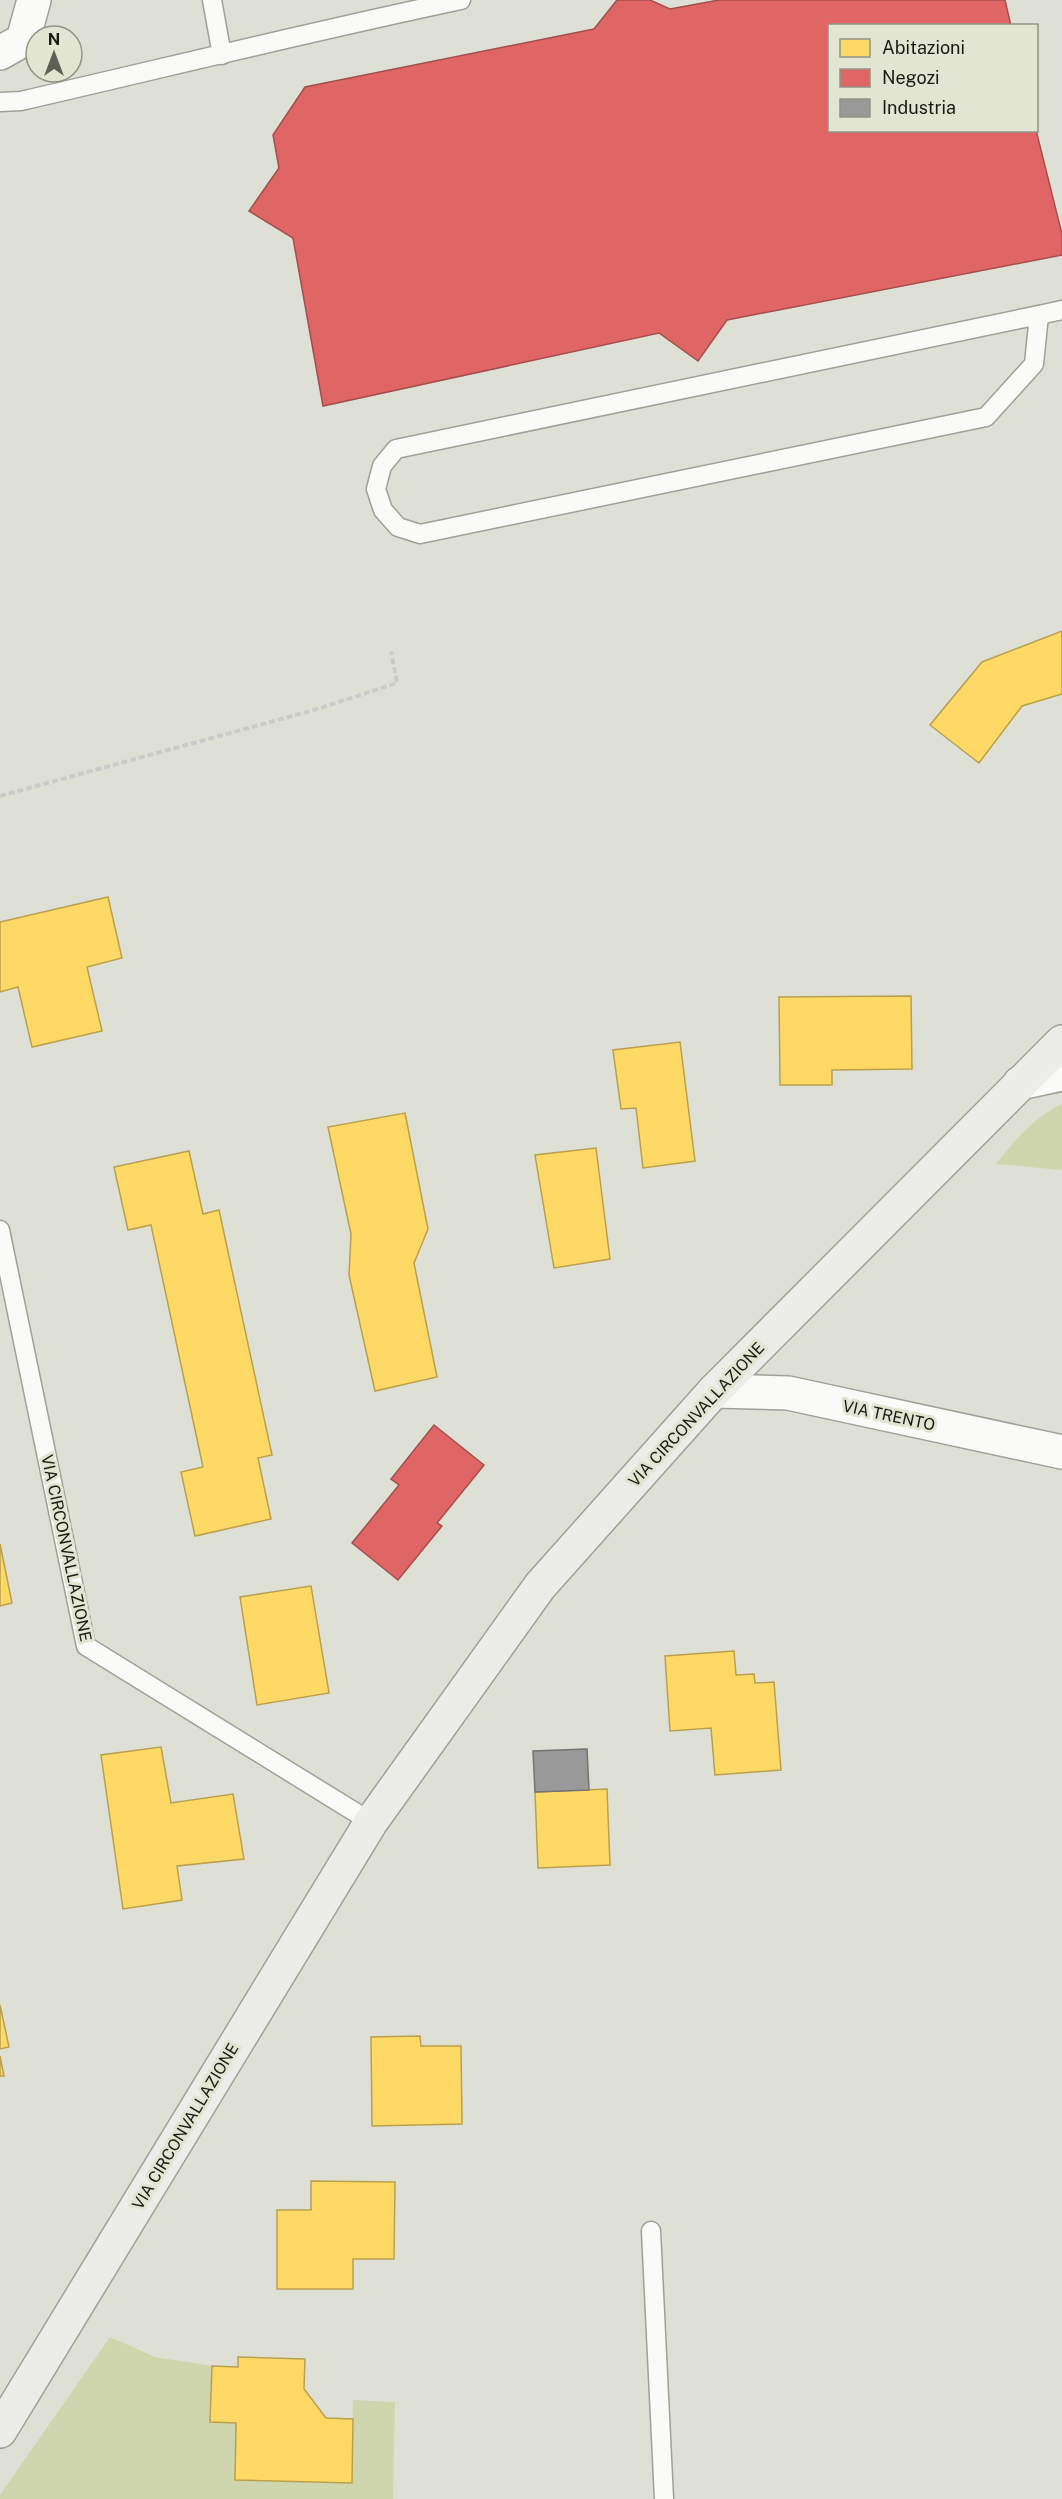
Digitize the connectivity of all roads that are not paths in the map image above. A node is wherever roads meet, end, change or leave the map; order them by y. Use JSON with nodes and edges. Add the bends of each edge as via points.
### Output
{"nodes":[{"id":1,"x":34,"y":0,"type":"edge"},
{"id":2,"x":212,"y":0,"type":"edge"},
{"id":3,"x":461,"y":0,"type":"edge"},
{"id":4,"x":0,"y":53,"type":"edge"},
{"id":5,"x":222,"y":55,"type":"junction"},
{"id":6,"x":0,"y":102,"type":"edge"},
{"id":7,"x":1062,"y":310,"type":"edge"},
{"id":8,"x":1039,"y":315,"type":"junction"},
{"id":9,"x":1062,"y":1042,"type":"edge"},
{"id":10,"x":1062,"y":1074,"type":"edge"},
{"id":11,"x":1020,"y":1083,"type":"junction"},
{"id":12,"x":0,"y":1230,"type":"edge"},
{"id":13,"x":714,"y":1392,"type":"junction"},
{"id":14,"x":1062,"y":1452,"type":"edge"},
{"id":15,"x":371,"y":1822,"type":"junction"},
{"id":16,"x":651,"y":2231,"type":"dead end"},
{"id":17,"x":0,"y":2431,"type":"edge"},
{"id":18,"x":664,"y":2499,"type":"edge"}],
"edges":[{"from":1,"to":4,"type":"street","via":[[22,40]]},
{"from":2,"to":5,"type":"lane"},
{"from":3,"to":5,"type":"lane"},
{"from":5,"to":6,"type":"lane","via":[[21,101]]},
{"from":7,"to":8,"type":"lane"},
{"from":8,"to":8,"type":"lane","via":[[396,449],[381,466],[376,489],[383,510],[398,527],[420,534],[986,417],[1034,364]]},
{"from":9,"to":11,"type":"main road","name":"VIA CIRCONVALLAZIONE"},
{"from":10,"to":11,"type":"street"},
{"from":11,"to":13,"type":"main road","name":"VIA CIRCONVALLAZIONE"},
{"from":12,"to":15,"type":"lane","name":"VIA CIRCONVALLAZIONE","via":[[86,1646]]},
{"from":13,"to":14,"type":"street","name":"VIA TRENTO","via":[[788,1393]]},
{"from":13,"to":15,"type":"main road","name":"VIA CIRCONVALLAZIONE","via":[[540,1586]]},
{"from":15,"to":17,"type":"main road","name":"VIA CIRCONVALLAZIONE"},
{"from":16,"to":18,"type":"lane"}]}
